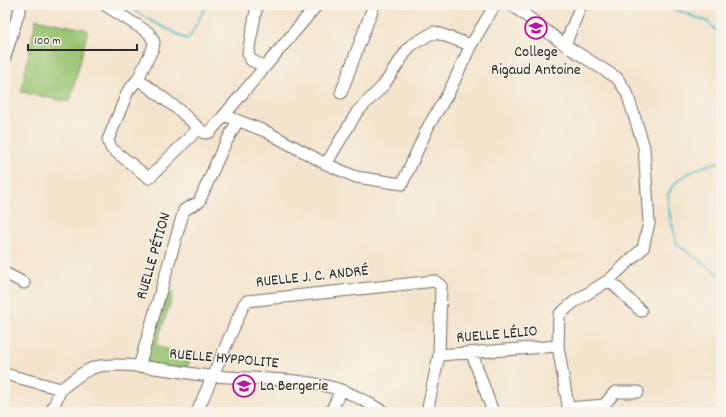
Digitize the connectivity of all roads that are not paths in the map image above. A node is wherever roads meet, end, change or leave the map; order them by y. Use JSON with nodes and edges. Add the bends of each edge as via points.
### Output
{"nodes":[{"id":1,"x":105,"y":5,"type":"edge"},
{"id":2,"x":257,"y":5,"type":"edge"},
{"id":3,"x":317,"y":5,"type":"edge"},
{"id":4,"x":374,"y":5,"type":"edge"},
{"id":5,"x":495,"y":5,"type":"edge"},
{"id":6,"x":512,"y":5,"type":"edge"},
{"id":7,"x":581,"y":5,"type":"edge"},
{"id":8,"x":23,"y":6,"type":"edge"},
{"id":9,"x":471,"y":45,"type":"junction"},
{"id":10,"x":565,"y":45,"type":"junction"},
{"id":11,"x":5,"y":57,"type":"edge"},
{"id":12,"x":265,"y":67,"type":"junction"},
{"id":13,"x":138,"y":79,"type":"junction"},
{"id":14,"x":341,"y":93,"type":"dead end"},
{"id":15,"x":224,"y":115,"type":"junction"},
{"id":16,"x":237,"y":122,"type":"junction"},
{"id":17,"x":199,"y":128,"type":"junction"},
{"id":18,"x":326,"y":164,"type":"junction"},
{"id":19,"x":5,"y":273,"type":"edge"},
{"id":20,"x":609,"y":280,"type":"junction"},
{"id":21,"x":24,"y":283,"type":"dead end"},
{"id":22,"x":641,"y":311,"type":"dead end"},
{"id":23,"x":558,"y":346,"type":"junction"},
{"id":24,"x":472,"y":354,"type":"junction"},
{"id":25,"x":439,"y":355,"type":"junction"},
{"id":26,"x":139,"y":367,"type":"junction"},
{"id":27,"x":5,"y":374,"type":"edge"},
{"id":28,"x":214,"y":376,"type":"junction"},
{"id":29,"x":61,"y":388,"type":"junction"},
{"id":30,"x":341,"y":390,"type":"junction"},
{"id":31,"x":638,"y":392,"type":"dead end"},
{"id":32,"x":569,"y":410,"type":"edge"},
{"id":33,"x":51,"y":412,"type":"edge"},
{"id":34,"x":197,"y":412,"type":"edge"},
{"id":35,"x":331,"y":412,"type":"edge"},
{"id":36,"x":384,"y":412,"type":"edge"},
{"id":37,"x":427,"y":412,"type":"edge"},
{"id":38,"x":493,"y":412,"type":"edge"}],
"edges":[{"from":1,"to":13,"type":"street","via":[[149,33],[154,42]]},
{"from":2,"to":12,"type":"street","via":[[248,53],[251,60]]},
{"from":3,"to":12,"type":"street"},
{"from":4,"to":14,"type":"street"},
{"from":5,"to":9,"type":"street"},
{"from":6,"to":10,"type":"street"},
{"from":7,"to":10,"type":"street"},
{"from":8,"to":11,"type":"street"},
{"from":9,"to":18,"type":"street","via":[[434,32],[412,43],[385,83],[357,112]]},
{"from":9,"to":18,"type":"street","via":[[449,92],[429,125],[402,184],[356,177]]},
{"from":10,"to":20,"type":"street","via":[[617,78],[627,93],[644,147],[649,223],[643,248]]},
{"from":12,"to":15,"type":"street"},
{"from":13,"to":17,"type":"street"},
{"from":13,"to":17,"type":"street","via":[[128,91],[108,140],[111,148],[147,178],[152,177]]},
{"from":15,"to":16,"type":"street"},
{"from":15,"to":17,"type":"street","via":[[210,132],[204,133]]},
{"from":16,"to":18,"type":"street","via":[[267,132]]},
{"from":16,"to":26,"type":"street","name":"RUELLE PÉTION","via":[[199,202],[184,210]]},
{"from":19,"to":21,"type":"street"},
{"from":20,"to":22,"type":"street"},
{"from":20,"to":23,"type":"street","via":[[574,302],[559,315]]},
{"from":23,"to":24,"type":"street","name":"RUELLE LÉLIO"},
{"from":23,"to":32,"type":"street"},
{"from":24,"to":25,"type":"street","name":"RUELLE LÉLIO"},
{"from":24,"to":38,"type":"street"},
{"from":25,"to":28,"type":"street","name":"RUELLE J. C. ANDRÉ","via":[[441,286],[435,281],[247,300]]},
{"from":25,"to":37,"type":"street"},
{"from":26,"to":28,"type":"street","name":"RUELLE HYPPOLITE"},
{"from":26,"to":29,"type":"street","name":"RUELLE HYPPOLITE","via":[[98,366]]},
{"from":27,"to":29,"type":"street"},
{"from":28,"to":30,"type":"street","name":"RUELLE HYPPOLITE","via":[[311,383]]},
{"from":28,"to":34,"type":"street"},
{"from":29,"to":33,"type":"street"},
{"from":30,"to":35,"type":"street"},
{"from":30,"to":36,"type":"street","name":"RUELLE HYPPOLITE"},
{"from":31,"to":32,"type":"street","via":[[615,392],[604,405]]}]}
